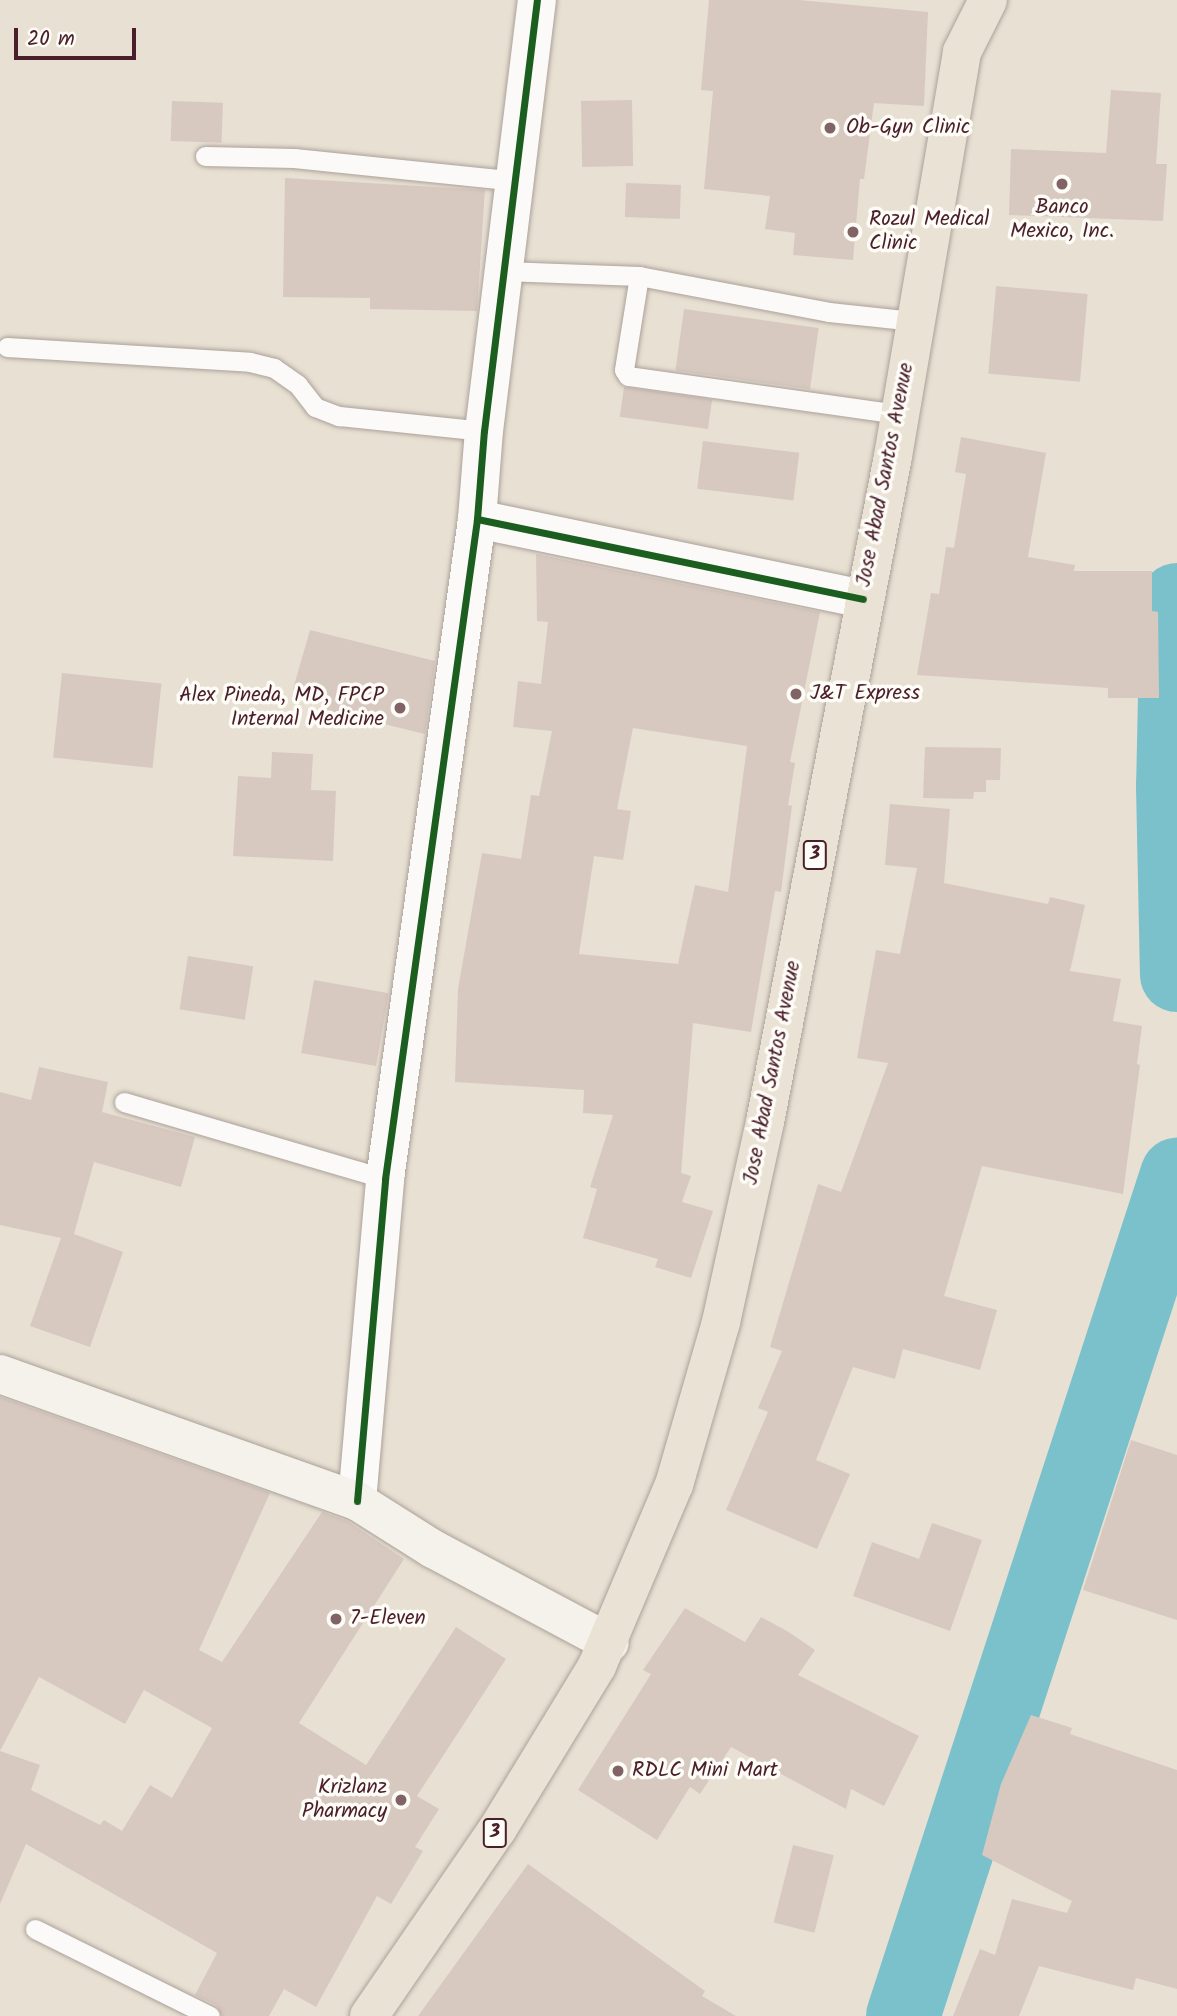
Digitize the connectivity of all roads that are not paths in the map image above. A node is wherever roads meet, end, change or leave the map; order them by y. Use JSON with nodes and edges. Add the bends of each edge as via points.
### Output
{"nodes":[{"id":1,"x":537,"y":0,"type":"edge"},
{"id":2,"x":955,"y":0,"type":"edge"},
{"id":3,"x":988,"y":0,"type":"edge"},
{"id":4,"x":962,"y":52,"type":"junction"},
{"id":5,"x":205,"y":156,"type":"dead end"},
{"id":6,"x":515,"y":181,"type":"junction"},
{"id":7,"x":505,"y":271,"type":"junction"},
{"id":8,"x":639,"y":275,"type":"junction"},
{"id":9,"x":913,"y":321,"type":"junction"},
{"id":10,"x":7,"y":347,"type":"dead end"},
{"id":11,"x":900,"y":414,"type":"junction"},
{"id":12,"x":484,"y":431,"type":"junction"},
{"id":13,"x":477,"y":519,"type":"junction"},
{"id":14,"x":863,"y":599,"type":"junction"},
{"id":15,"x":124,"y":1102,"type":"dead end"},
{"id":16,"x":385,"y":1179,"type":"junction"},
{"id":17,"x":0,"y":1374,"type":"edge"},
{"id":18,"x":357,"y":1501,"type":"junction"},
{"id":19,"x":610,"y":1643,"type":"junction"},
{"id":20,"x":35,"y":1929,"type":"dead end"},
{"id":21,"x":210,"y":2016,"type":"edge"},
{"id":22,"x":369,"y":2016,"type":"edge"}],
"edges":[{"from":1,"to":6,"type":"street"},
{"from":2,"to":4,"type":"highway","name":"Jose Abad Santos Avenue","number":"3"},
{"from":3,"to":4,"type":"highway","name":"Jose Abad Santos Avenue","number":"3"},
{"from":4,"to":9,"type":"highway","name":"Jose Abad Santos Avenue","number":"3"},
{"from":5,"to":6,"type":"lane","via":[[294,158]]},
{"from":6,"to":7,"type":"street"},
{"from":7,"to":8,"type":"lane"},
{"from":7,"to":12,"type":"street"},
{"from":8,"to":9,"type":"lane","via":[[829,312]]},
{"from":8,"to":11,"type":"lane","via":[[624,370],[628,376]]},
{"from":9,"to":11,"type":"highway","name":"Jose Abad Santos Avenue","number":"3"},
{"from":10,"to":12,"type":"lane","via":[[250,362],[274,368],[298,385],[315,407],[339,416]]},
{"from":11,"to":14,"type":"highway","name":"Jose Abad Santos Avenue","number":"3"},
{"from":12,"to":13,"type":"street"},
{"from":13,"to":14,"type":"street"},
{"from":13,"to":16,"type":"street"},
{"from":14,"to":19,"type":"highway","name":"Jose Abad Santos Avenue","number":"3","via":[[765,1122],[721,1322],[674,1485]]},
{"from":15,"to":16,"type":"lane"},
{"from":16,"to":18,"type":"street"},
{"from":17,"to":18,"type":"main road"},
{"from":18,"to":19,"type":"main road","via":[[433,1549]]},
{"from":19,"to":22,"type":"highway","name":"Jose Abad Santos Avenue","number":"3","via":[[505,1819]]},
{"from":20,"to":21,"type":"lane"}]}
